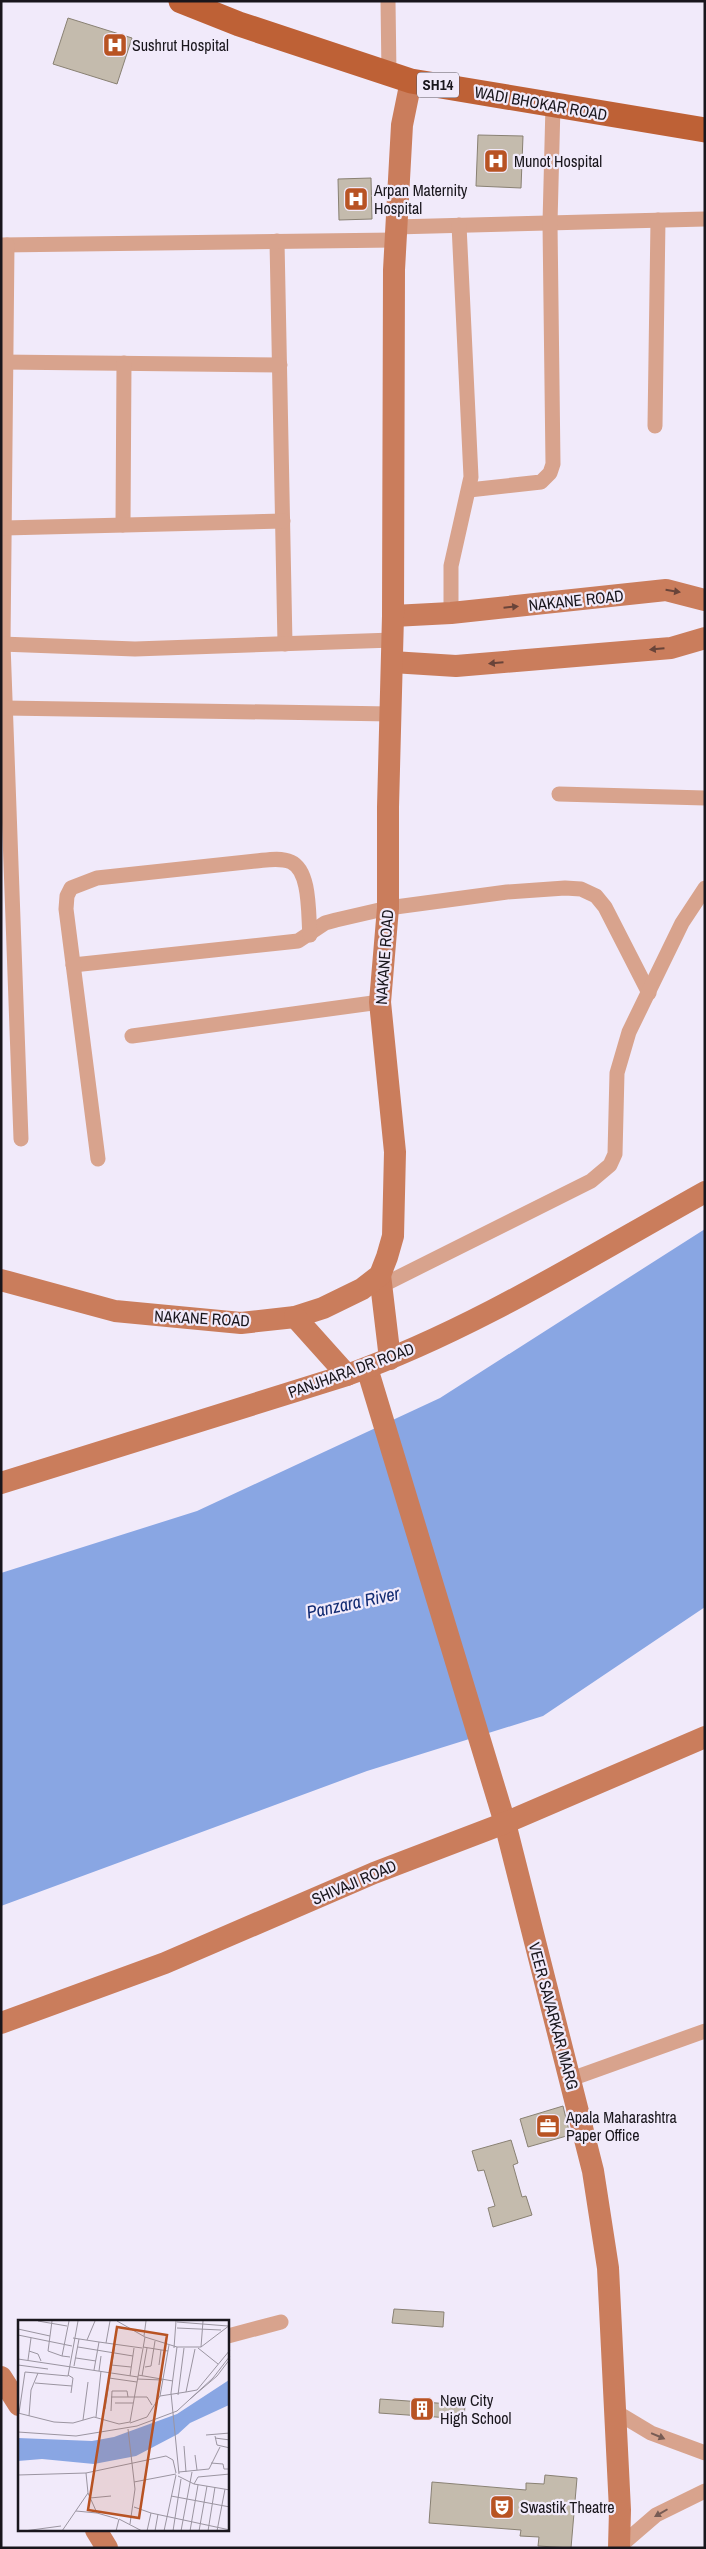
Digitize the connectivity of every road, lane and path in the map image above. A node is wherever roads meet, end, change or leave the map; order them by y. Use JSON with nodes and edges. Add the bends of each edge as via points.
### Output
{"nodes":[{"id":1,"x":181,"y":1,"type":"edge"},
{"id":2,"x":388,"y":1,"type":"edge"},
{"id":3,"x":400,"y":78,"type":"junction"},
{"id":4,"x":553,"y":105,"type":"junction"},
{"id":5,"x":705,"y":130,"type":"edge"},
{"id":6,"x":705,"y":219,"type":"edge"},
{"id":7,"x":658,"y":220,"type":"junction"},
{"id":8,"x":550,"y":223,"type":"junction"},
{"id":9,"x":459,"y":225,"type":"junction"},
{"id":10,"x":395,"y":233,"type":"junction"},
{"id":11,"x":278,"y":242,"type":"junction"},
{"id":12,"x":4,"y":245,"type":"edge"},
{"id":13,"x":4,"y":362,"type":"edge"},
{"id":14,"x":124,"y":363,"type":"junction"},
{"id":15,"x":280,"y":365,"type":"junction"},
{"id":16,"x":655,"y":426,"type":"dead end"},
{"id":17,"x":470,"y":490,"type":"junction"},
{"id":18,"x":283,"y":521,"type":"junction"},
{"id":19,"x":123,"y":525,"type":"junction"},
{"id":20,"x":4,"y":528,"type":"junction"},
{"id":21,"x":705,"y":600,"type":"edge"},
{"id":22,"x":451,"y":613,"type":"junction"},
{"id":23,"x":393,"y":616,"type":"junction"},
{"id":24,"x":705,"y":638,"type":"edge"},
{"id":25,"x":2,"y":644,"type":"edge"},
{"id":26,"x":285,"y":644,"type":"junction"},
{"id":27,"x":392,"y":651,"type":"junction"},
{"id":28,"x":5,"y":708,"type":"junction"},
{"id":29,"x":391,"y":714,"type":"junction"},
{"id":30,"x":559,"y":794,"type":"dead end"},
{"id":31,"x":705,"y":798,"type":"edge"},
{"id":32,"x":705,"y":888,"type":"edge"},
{"id":33,"x":388,"y":908,"type":"junction"},
{"id":34,"x":310,"y":935,"type":"junction"},
{"id":35,"x":73,"y":965,"type":"junction"},
{"id":36,"x":649,"y":993,"type":"junction"},
{"id":37,"x":380,"y":1002,"type":"junction"},
{"id":38,"x":132,"y":1036,"type":"dead end"},
{"id":39,"x":21,"y":1139,"type":"dead end"},
{"id":40,"x":98,"y":1159,"type":"dead end"},
{"id":41,"x":705,"y":1192,"type":"edge"},
{"id":42,"x":1,"y":1280,"type":"edge"},
{"id":43,"x":380,"y":1280,"type":"junction"},
{"id":44,"x":295,"y":1317,"type":"junction"},
{"id":45,"x":390,"y":1359,"type":"junction"},
{"id":46,"x":357,"y":1371,"type":"junction"},
{"id":47,"x":1,"y":1483,"type":"edge"},
{"id":48,"x":705,"y":1737,"type":"edge"},
{"id":49,"x":505,"y":1823,"type":"junction"},
{"id":50,"x":1,"y":2023,"type":"edge"},
{"id":51,"x":705,"y":2031,"type":"edge"},
{"id":52,"x":571,"y":2079,"type":"junction"},
{"id":53,"x":281,"y":2322,"type":"dead end"},
{"id":54,"x":229,"y":2336,"type":"edge"},
{"id":55,"x":616,"y":2412,"type":"junction"},
{"id":56,"x":705,"y":2453,"type":"edge"},
{"id":57,"x":705,"y":2492,"type":"edge"},
{"id":58,"x":97,"y":2532,"type":"edge"},
{"id":59,"x":619,"y":2547,"type":"edge"},
{"id":60,"x":107,"y":2548,"type":"edge"}],
"edges":[{"from":1,"to":3,"type":"main road","name":"WADI BHOKAR ROAD","number":"SH14"},
{"from":2,"to":3,"type":"street"},
{"from":3,"to":4,"type":"main road","name":"WADI BHOKAR ROAD","number":"SH14"},
{"from":3,"to":10,"type":"street","via":[[402,125]]},
{"from":4,"to":5,"type":"main road","name":"WADI BHOKAR ROAD","number":"SH14"},
{"from":4,"to":8,"type":"street"},
{"from":6,"to":7,"type":"street"},
{"from":7,"to":8,"type":"street"},
{"from":7,"to":16,"type":"street"},
{"from":8,"to":9,"type":"street"},
{"from":8,"to":17,"type":"street","via":[[553,464],[541,482]]},
{"from":9,"to":10,"type":"street"},
{"from":9,"to":17,"type":"street"},
{"from":10,"to":11,"type":"street"},
{"from":10,"to":23,"type":"street"},
{"from":11,"to":12,"type":"street"},
{"from":11,"to":15,"type":"street"},
{"from":12,"to":13,"type":"street"},
{"from":13,"to":14,"type":"street"},
{"from":13,"to":20,"type":"street"},
{"from":14,"to":15,"type":"street"},
{"from":14,"to":19,"type":"street"},
{"from":15,"to":18,"type":"street"},
{"from":17,"to":22,"type":"street","via":[[451,566]]},
{"from":18,"to":19,"type":"street"},
{"from":18,"to":26,"type":"street"},
{"from":19,"to":20,"type":"street"},
{"from":20,"to":25,"type":"street"},
{"from":22,"to":21,"type":"street","name":"NAKANE ROAD","one_way":true,"via":[[666,590]]},
{"from":22,"to":23,"type":"street","name":"NAKANE ROAD"},
{"from":23,"to":27,"type":"street","name":"NAKANE ROAD"},
{"from":24,"to":27,"type":"street","one_way":true,"via":[[671,648],[456,666]]},
{"from":25,"to":26,"type":"street","via":[[135,649]]},
{"from":25,"to":28,"type":"street"},
{"from":26,"to":27,"type":"street"},
{"from":27,"to":29,"type":"street","name":"NAKANE ROAD"},
{"from":28,"to":29,"type":"street"},
{"from":28,"to":39,"type":"street"},
{"from":29,"to":33,"type":"street","name":"NAKANE ROAD"},
{"from":30,"to":31,"type":"street"},
{"from":32,"to":36,"type":"street","via":[[682,923]]},
{"from":33,"to":34,"type":"street","via":[[325,923]]},
{"from":33,"to":36,"type":"street","via":[[507,892],[581,889],[596,896],[605,907]]},
{"from":33,"to":37,"type":"street","name":"NAKANE ROAD"},
{"from":34,"to":35,"type":"street","via":[[298,942]]},
{"from":34,"to":35,"type":"street","via":[[304,881],[298,866],[290,861],[256,860],[97,878],[71,888],[68,896],[66,910]]},
{"from":35,"to":40,"type":"street"},
{"from":36,"to":43,"type":"street","via":[[629,1032],[618,1072],[617,1133],[615,1154],[610,1165],[591,1181]]},
{"from":37,"to":38,"type":"street"},
{"from":37,"to":43,"type":"street","name":"NAKANE ROAD","via":[[395,1181],[393,1236]]},
{"from":41,"to":45,"type":"street","name":"PANJHARA DR ROAD","via":[[493,1310]]},
{"from":42,"to":44,"type":"street","name":"NAKANE ROAD","via":[[115,1311],[241,1323]]},
{"from":43,"to":44,"type":"street","name":"NAKANE ROAD","via":[[323,1308]]},
{"from":43,"to":45,"type":"street"},
{"from":44,"to":46,"type":"street"},
{"from":45,"to":46,"type":"street","name":"PANJHARA DR ROAD"},
{"from":46,"to":47,"type":"street","name":"PANJHARA DR ROAD"},
{"from":46,"to":49,"type":"street","name":"VEER SAVARKAR MARG","via":[[380,1407]]},
{"from":48,"to":49,"type":"street","name":"SHIVAJI ROAD"},
{"from":49,"to":50,"type":"street","name":"SHIVAJI ROAD","via":[[374,1873],[165,1963]]},
{"from":49,"to":52,"type":"street","name":"VEER SAVARKAR MARG"},
{"from":51,"to":52,"type":"street"},
{"from":52,"to":55,"type":"street","name":"VEER SAVARKAR MARG","via":[[593,2171],[608,2268]]},
{"from":53,"to":54,"type":"street"},
{"from":55,"to":56,"type":"street","one_way":true,"via":[[651,2433]]},
{"from":55,"to":59,"type":"street","name":"VEER SAVARKAR MARG"},
{"from":57,"to":59,"type":"street","one_way":true,"via":[[656,2515]]},
{"from":58,"to":60,"type":"street"}]}
